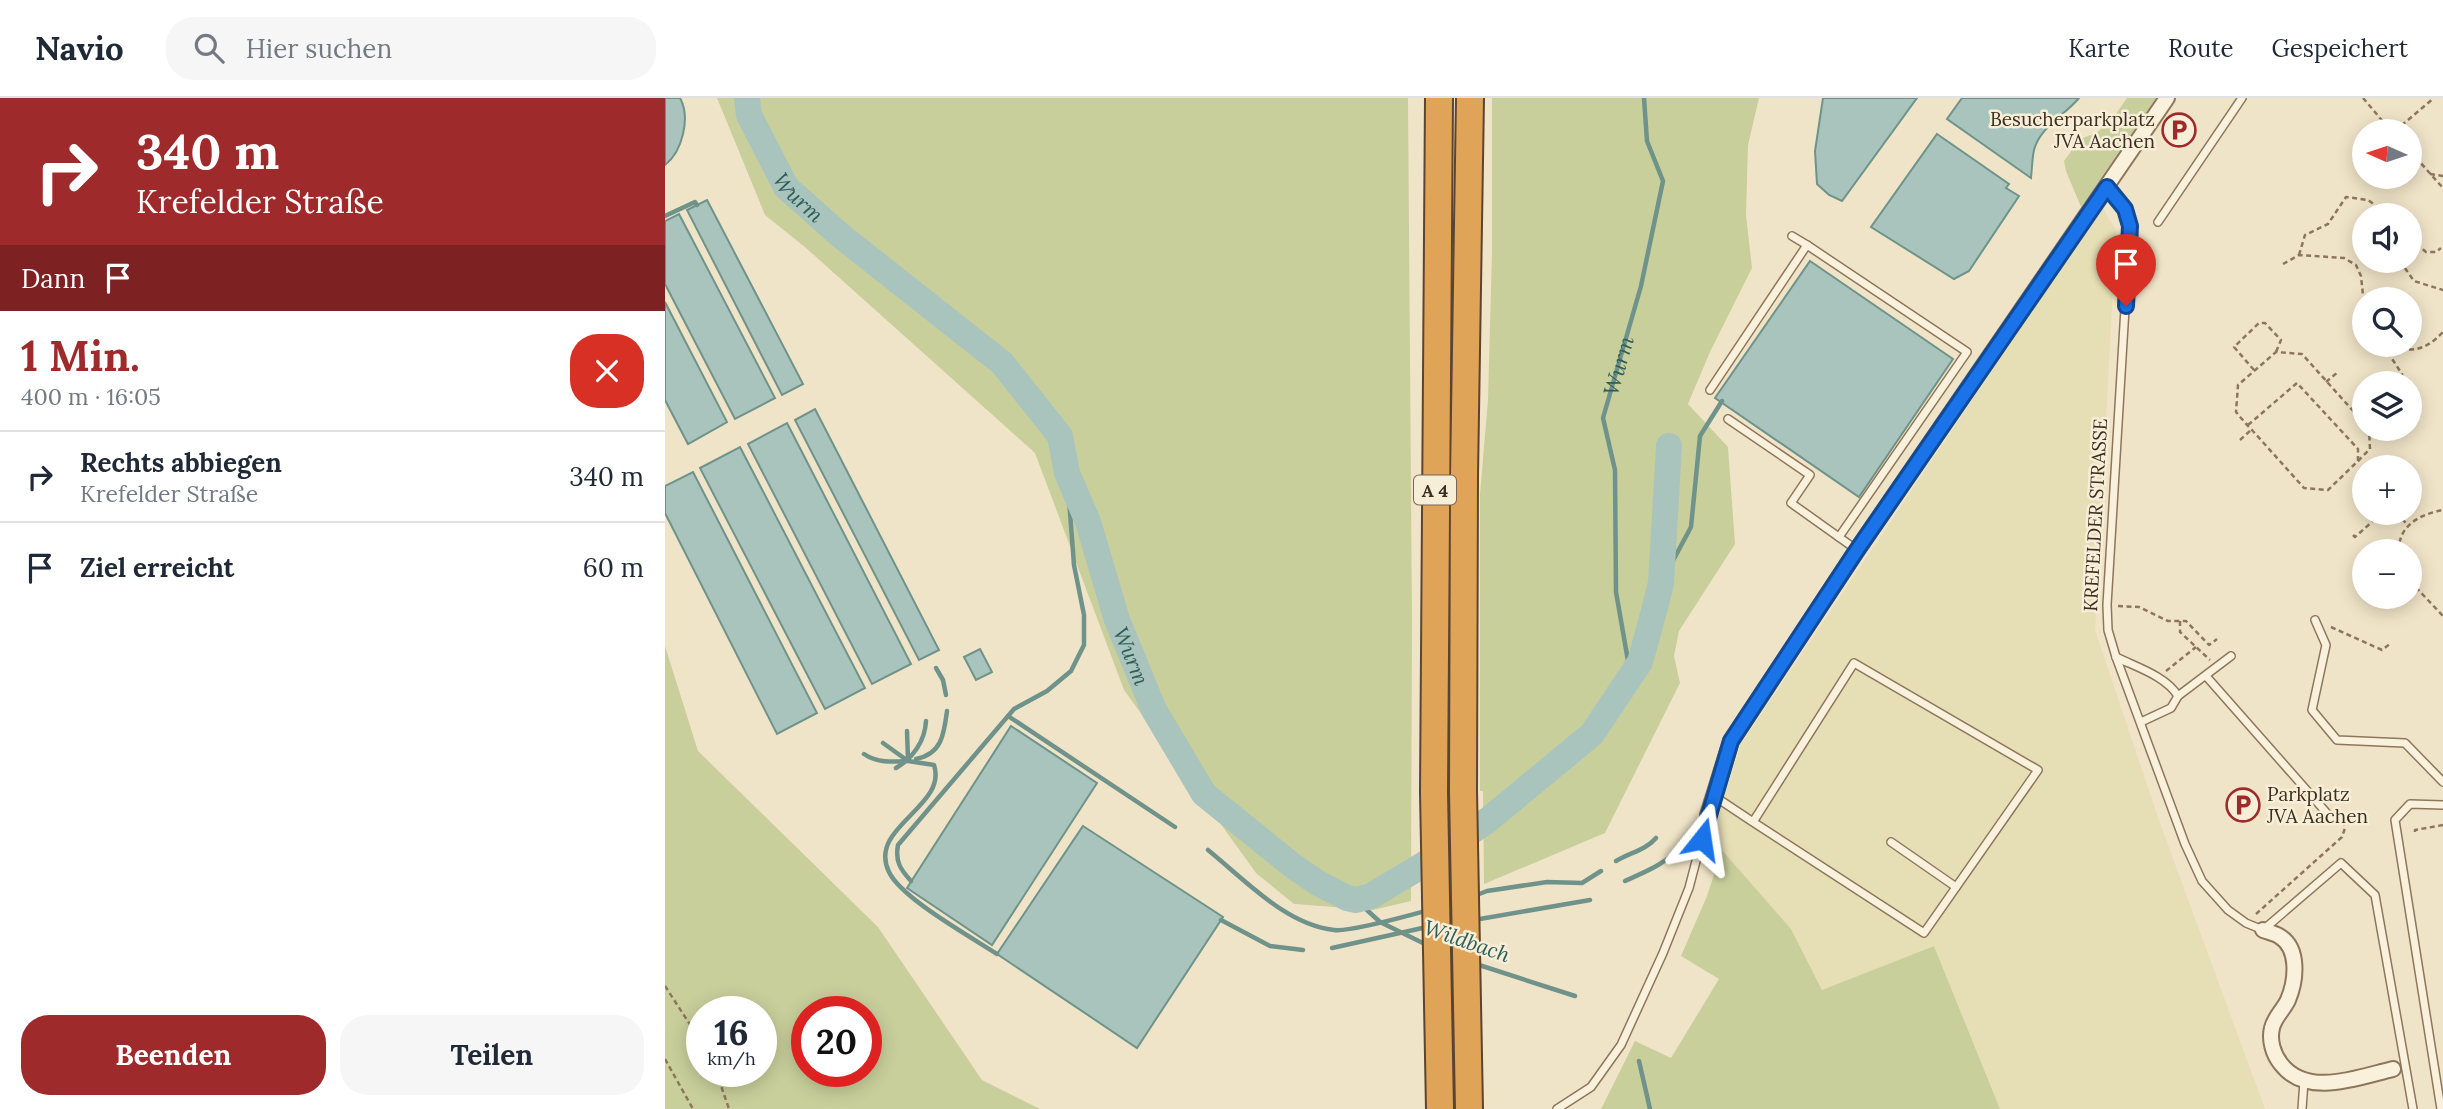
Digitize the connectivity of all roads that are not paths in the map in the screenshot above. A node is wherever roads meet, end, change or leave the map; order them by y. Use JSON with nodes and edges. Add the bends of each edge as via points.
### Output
{"nodes":[{"id":1,"x":1439,"y":98,"type":"edge"},
{"id":2,"x":1470,"y":98,"type":"edge"},
{"id":3,"x":2167,"y":98,"type":"edge"},
{"id":4,"x":2242,"y":98,"type":"edge"},
{"id":5,"x":2107,"y":187,"type":"junction"},
{"id":6,"x":2158,"y":222,"type":"dead end"},
{"id":7,"x":1792,"y":236,"type":"dead end"},
{"id":8,"x":1807,"y":245,"type":"junction"},
{"id":9,"x":1710,"y":390,"type":"dead end"},
{"id":10,"x":1728,"y":419,"type":"dead end"},
{"id":11,"x":1839,"y":537,"type":"junction"},
{"id":12,"x":1857,"y":550,"type":"junction"},
{"id":13,"x":2315,"y":620,"type":"road end"},
{"id":14,"x":2231,"y":656,"type":"dead end"},
{"id":15,"x":2116,"y":657,"type":"junction"},
{"id":16,"x":2206,"y":676,"type":"junction"},
{"id":17,"x":2178,"y":696,"type":"junction"},
{"id":18,"x":2141,"y":722,"type":"junction"},
{"id":19,"x":2443,"y":782,"type":"edge"},
{"id":20,"x":1714,"y":796,"type":"junction"},
{"id":21,"x":2443,"y":805,"type":"edge"},
{"id":22,"x":1708,"y":816,"type":"joint"},
{"id":23,"x":2335,"y":817,"type":"road end"},
{"id":24,"x":1753,"y":822,"type":"junction"},
{"id":25,"x":1891,"y":842,"type":"dead end"},
{"id":26,"x":1956,"y":887,"type":"junction"},
{"id":27,"x":2263,"y":930,"type":"junction"},
{"id":28,"x":2393,"y":1069,"type":"dead end"},
{"id":29,"x":2304,"y":1080,"type":"junction"},
{"id":30,"x":1440,"y":1109,"type":"edge"},
{"id":31,"x":1469,"y":1109,"type":"edge"},
{"id":32,"x":1557,"y":1109,"type":"edge"},
{"id":33,"x":2302,"y":1109,"type":"edge"},
{"id":34,"x":2413,"y":1109,"type":"edge"},
{"id":35,"x":2441,"y":1109,"type":"edge"}],
"edges":[{"from":1,"to":30,"type":"highway","number":"A 4","via":[[1434,792]]},
{"from":2,"to":31,"type":"highway","number":"A 4","via":[[1463,791]]},
{"from":3,"to":5,"type":"street"},
{"from":4,"to":6,"type":"lane"},
{"from":5,"to":12,"type":"street"},
{"from":5,"to":15,"type":"lane","name":"KREFELDER STRASSE","via":[[2125,209],[2130,226],[2107,605]]},
{"from":7,"to":8,"type":"lane"},
{"from":8,"to":9,"type":"lane"},
{"from":8,"to":11,"type":"lane","via":[[1967,352]]},
{"from":10,"to":11,"type":"lane","via":[[1810,475],[1791,503]]},
{"from":11,"to":12,"type":"lane"},
{"from":12,"to":20,"type":"street","via":[[1731,741]]},
{"from":13,"to":19,"type":"lane","via":[[2326,645],[2312,710],[2337,740],[2405,743]]},
{"from":14,"to":16,"type":"lane"},
{"from":15,"to":17,"type":"lane","via":[[2158,678]]},
{"from":15,"to":18,"type":"lane","name":"KREFELDER STRASSE"},
{"from":16,"to":17,"type":"lane"},
{"from":16,"to":23,"type":"lane"},
{"from":17,"to":18,"type":"lane","via":[[2171,708]]},
{"from":18,"to":27,"type":"lane","name":"KREFELDER STRASSE","via":[[2202,881],[2228,910]]},
{"from":20,"to":22,"type":"street"},
{"from":20,"to":24,"type":"lane"},
{"from":21,"to":35,"type":"lane","via":[[2410,804],[2395,820]]},
{"from":22,"to":32,"type":"lane","via":[[1689,888],[1621,1045],[1591,1087]]},
{"from":24,"to":26,"type":"lane","via":[[1924,933]]},
{"from":24,"to":26,"type":"lane","via":[[1854,663],[2038,770]]},
{"from":25,"to":26,"type":"lane"},
{"from":27,"to":29,"type":"street","name":"KREFELDER STRASSE","via":[[2280,936],[2290,948],[2295,966],[2288,1001],[2272,1026],[2272,1045],[2285,1070]]},
{"from":27,"to":34,"type":"lane","via":[[2341,863],[2375,895]]},
{"from":28,"to":29,"type":"street","via":[[2323,1083]]},
{"from":29,"to":33,"type":"lane"}]}
